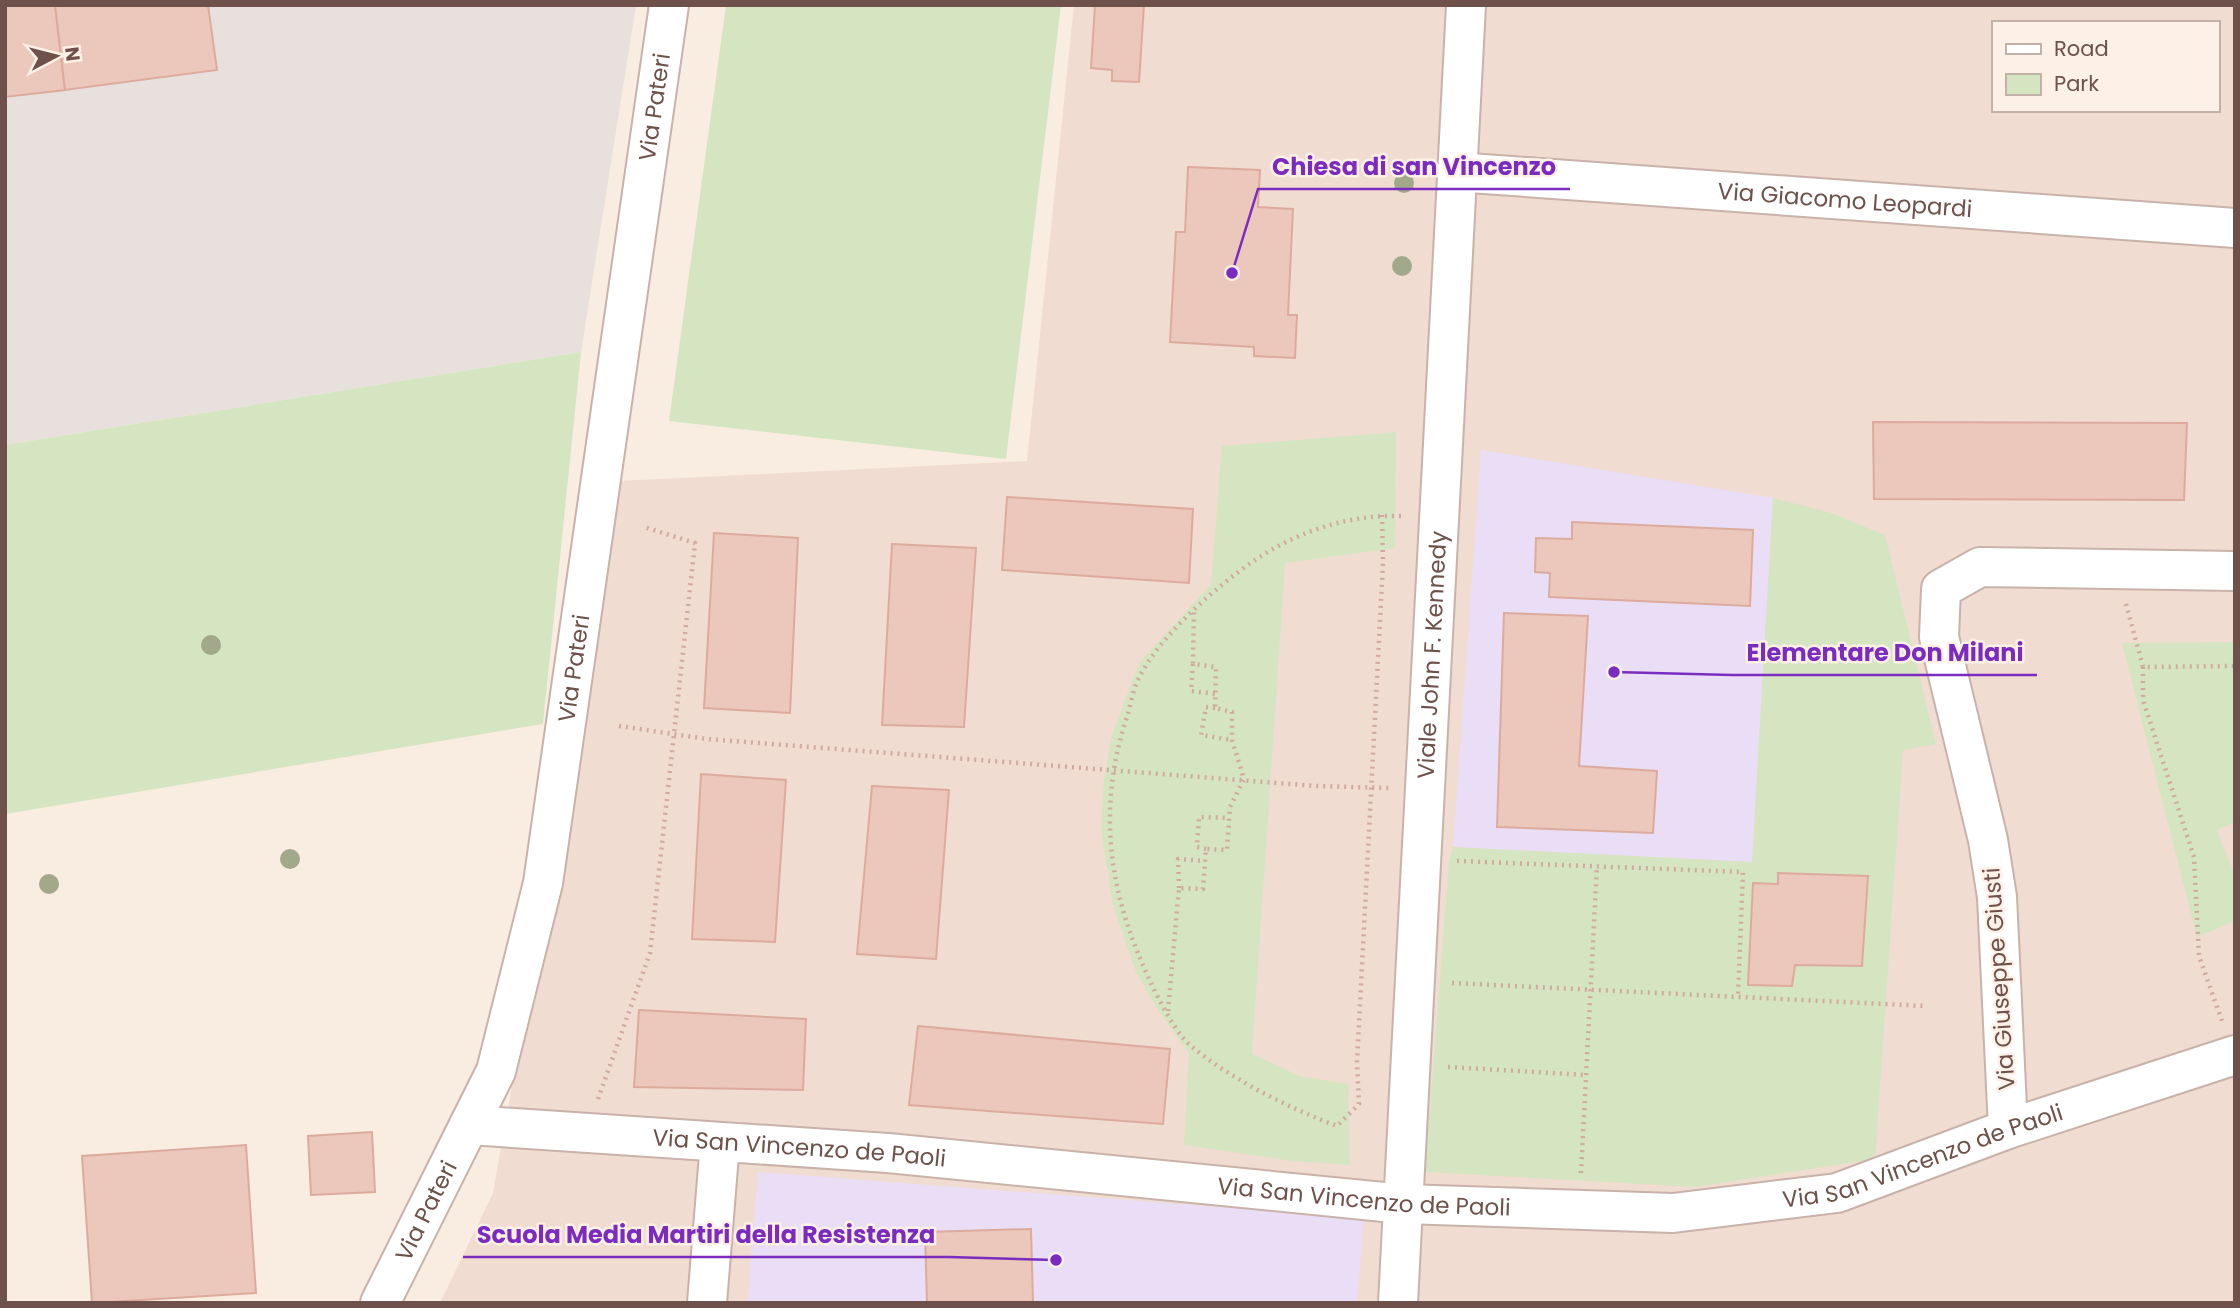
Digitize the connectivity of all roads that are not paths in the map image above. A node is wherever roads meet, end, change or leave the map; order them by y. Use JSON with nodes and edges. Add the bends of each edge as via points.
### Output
{"nodes":[{"id":1,"x":668,"y":5,"type":"edge"},
{"id":2,"x":1466,"y":5,"type":"edge"},
{"id":3,"x":1456,"y":172,"type":"junction"},
{"id":4,"x":2235,"y":228,"type":"edge"},
{"id":5,"x":2235,"y":570,"type":"edge"},
{"id":6,"x":2234,"y":1056,"type":"edge"},
{"id":7,"x":469,"y":1125,"type":"junction"},
{"id":8,"x":2008,"y":1129,"type":"junction"},
{"id":9,"x":720,"y":1142,"type":"junction"},
{"id":10,"x":1404,"y":1204,"type":"junction"},
{"id":11,"x":380,"y":1303,"type":"edge"},
{"id":12,"x":707,"y":1303,"type":"edge"},
{"id":13,"x":1398,"y":1303,"type":"edge"}],
"edges":[{"from":1,"to":7,"type":"street","name":"Via Pateri","via":[[543,883],[496,1071]]},
{"from":2,"to":3,"type":"street","name":"Viale John F. Kennedy"},
{"from":3,"to":4,"type":"street","name":"Via Giacomo Leopardi"},
{"from":3,"to":10,"type":"street","name":"Viale John F. Kennedy"},
{"from":5,"to":8,"type":"street","name":"Via Giuseppe Giusti","via":[[1980,567],[1941,589],[1939,637],[1988,840],[1997,897]]},
{"from":6,"to":8,"type":"street","name":"Via San Vincenzo de Paoli"},
{"from":7,"to":9,"type":"street","name":"Via San Vincenzo de Paoli"},
{"from":7,"to":11,"type":"street","name":"Via Pateri"},
{"from":8,"to":10,"type":"street","name":"Via San Vincenzo de Paoli","via":[[1837,1193],[1673,1213]]},
{"from":9,"to":10,"type":"street","name":"Via San Vincenzo de Paoli","via":[[888,1153]]},
{"from":9,"to":12,"type":"street"},
{"from":10,"to":13,"type":"street","name":"Viale John F. Kennedy"}]}
